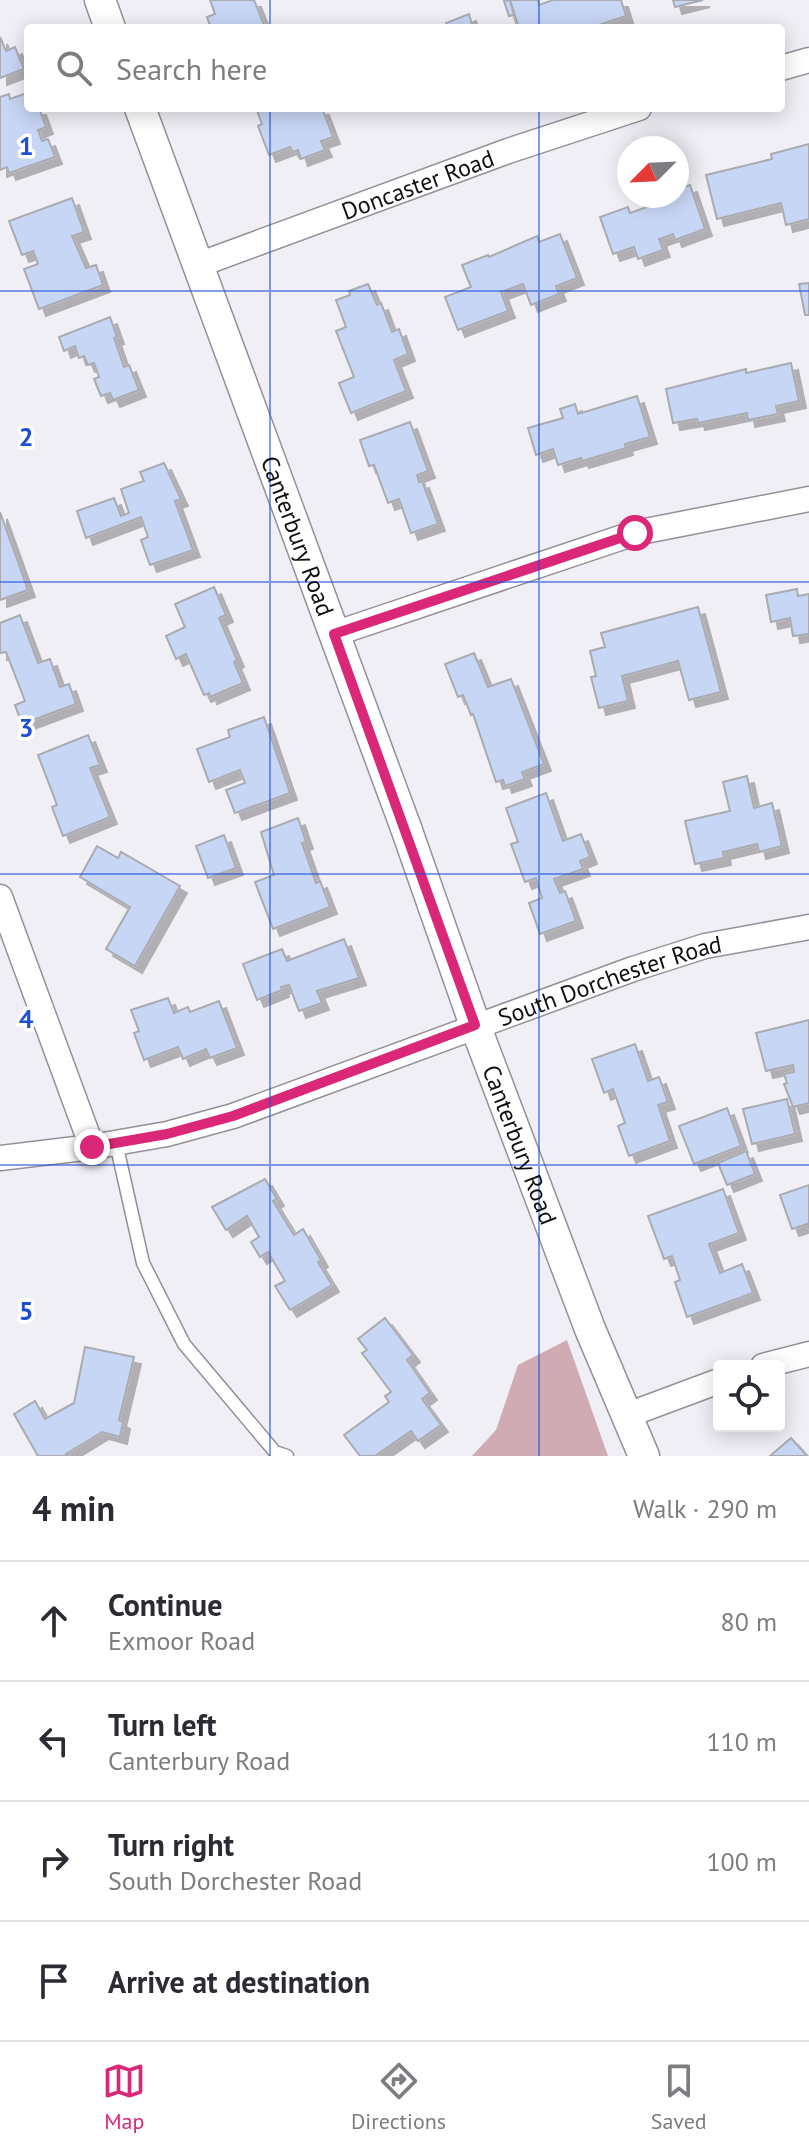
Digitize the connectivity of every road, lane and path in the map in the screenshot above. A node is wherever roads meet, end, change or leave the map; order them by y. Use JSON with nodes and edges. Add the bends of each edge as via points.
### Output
{"nodes":[{"id":1,"x":100,"y":0,"type":"edge"},
{"id":2,"x":109,"y":24,"type":"edge"},
{"id":3,"x":809,"y":60,"type":"edge"},
{"id":4,"x":785,"y":67,"type":"edge"},
{"id":5,"x":141,"y":112,"type":"edge"},
{"id":6,"x":627,"y":112,"type":"edge"},
{"id":7,"x":198,"y":265,"type":"junction"},
{"id":8,"x":809,"y":499,"type":"edge"},
{"id":9,"x":334,"y":634,"type":"junction"},
{"id":10,"x":0,"y":897,"type":"edge"},
{"id":11,"x":809,"y":927,"type":"edge"},
{"id":12,"x":475,"y":1025,"type":"junction"},
{"id":13,"x":116,"y":1143,"type":"junction"},
{"id":14,"x":92,"y":1147,"type":"junction"},
{"id":15,"x":0,"y":1158,"type":"edge"},
{"id":16,"x":809,"y":1354,"type":"edge"},
{"id":17,"x":785,"y":1360,"type":"edge"},
{"id":18,"x":713,"y":1383,"type":"edge"},
{"id":19,"x":625,"y":1416,"type":"junction"},
{"id":20,"x":287,"y":1456,"type":"edge"},
{"id":21,"x":644,"y":1456,"type":"edge"}],
"edges":[{"from":1,"to":2,"type":"street"},
{"from":3,"to":4,"type":"street"},
{"from":5,"to":7,"type":"street","name":"Canterbury Road"},
{"from":6,"to":7,"type":"street","name":"Doncaster Road"},
{"from":7,"to":9,"type":"street","name":"Canterbury Road"},
{"from":8,"to":9,"type":"street","via":[[635,533]]},
{"from":9,"to":12,"type":"street","name":"Canterbury Road"},
{"from":10,"to":14,"type":"street"},
{"from":11,"to":12,"type":"street","name":"South Dorchester Road","via":[[705,946]]},
{"from":12,"to":13,"type":"street","name":"South Dorchester Road","via":[[233,1116]]},
{"from":12,"to":19,"type":"street","name":"Canterbury Road"},
{"from":13,"to":14,"type":"street","name":"South Dorchester Road"},
{"from":13,"to":20,"type":"lane","via":[[143,1263],[184,1344],[275,1452]]},
{"from":14,"to":15,"type":"street","name":"South Dorchester Road"},
{"from":16,"to":17,"type":"street"},
{"from":18,"to":19,"type":"street"},
{"from":19,"to":21,"type":"street","name":"Canterbury Road"}]}
